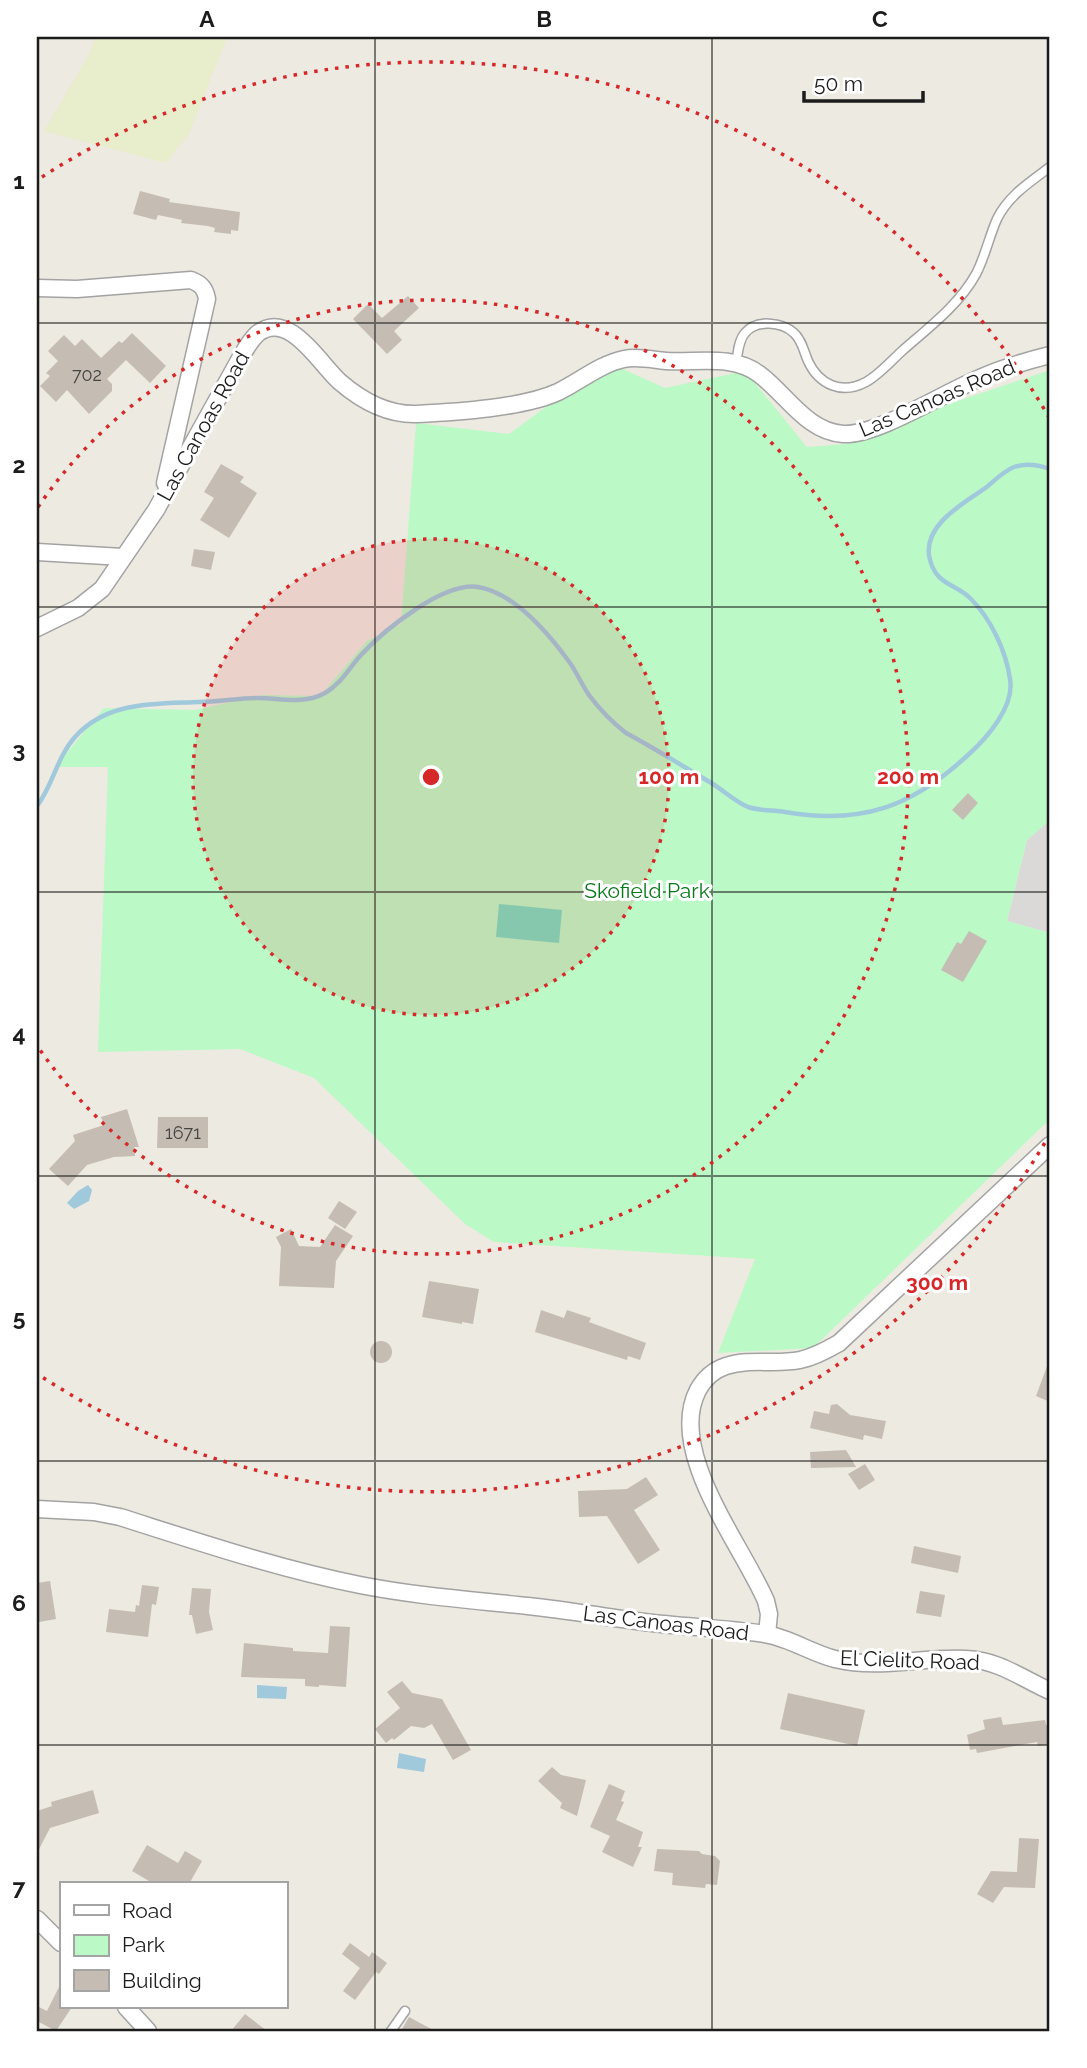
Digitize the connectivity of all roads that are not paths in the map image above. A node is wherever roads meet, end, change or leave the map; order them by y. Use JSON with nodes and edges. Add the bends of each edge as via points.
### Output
{"nodes":[{"id":1,"x":1050,"y":167,"type":"edge"},
{"id":2,"x":37,"y":288,"type":"edge"},
{"id":3,"x":1050,"y":355,"type":"edge"},
{"id":4,"x":736,"y":363,"type":"junction"},
{"id":5,"x":162,"y":499,"type":"junction"},
{"id":6,"x":37,"y":552,"type":"edge"},
{"id":7,"x":123,"y":557,"type":"junction"},
{"id":8,"x":37,"y":628,"type":"edge"},
{"id":9,"x":1050,"y":1145,"type":"edge"},
{"id":10,"x":37,"y":1509,"type":"edge"},
{"id":11,"x":767,"y":1634,"type":"junction"},
{"id":12,"x":1050,"y":1691,"type":"edge"},
{"id":13,"x":37,"y":1919,"type":"edge"},
{"id":14,"x":60,"y":1942,"type":"edge"},
{"id":15,"x":127,"y":2008,"type":"edge"},
{"id":16,"x":405,"y":2011,"type":"dead end"},
{"id":17,"x":148,"y":2031,"type":"edge"},
{"id":18,"x":391,"y":2031,"type":"edge"}],
"edges":[{"from":1,"to":4,"type":"lane","via":[[1006,204],[976,274],[957,301],[868,382],[845,388],[823,381],[796,334],[776,324],[754,326],[745,332]]},
{"from":2,"to":5,"type":"street","via":[[191,280],[205,291],[207,299]]},
{"from":3,"to":4,"type":"street","name":"Las Canoas Road","via":[[980,377],[875,428],[846,434],[817,427],[761,375]]},
{"from":4,"to":5,"type":"street","name":"Las Canoas Road","via":[[624,359],[556,393],[515,404],[397,413],[374,406],[340,382],[300,338],[285,330],[269,329],[259,332],[242,355]]},
{"from":5,"to":7,"type":"street","name":"Las Canoas Road"},
{"from":6,"to":7,"type":"street"},
{"from":7,"to":8,"type":"street","name":"Las Canoas Road","via":[[90,599]]},
{"from":9,"to":11,"type":"street","name":"Las Canoas Road","via":[[839,1343],[801,1360],[729,1365],[701,1384],[691,1408],[694,1453],[766,1601]]},
{"from":10,"to":11,"type":"street","name":"Las Canoas Road","via":[[120,1517],[302,1572],[409,1593]]},
{"from":11,"to":12,"type":"street","name":"El Cielito Road","via":[[852,1662],[985,1661]]},
{"from":13,"to":14,"type":"street"},
{"from":15,"to":17,"type":"street"},
{"from":16,"to":18,"type":"lane"}]}
